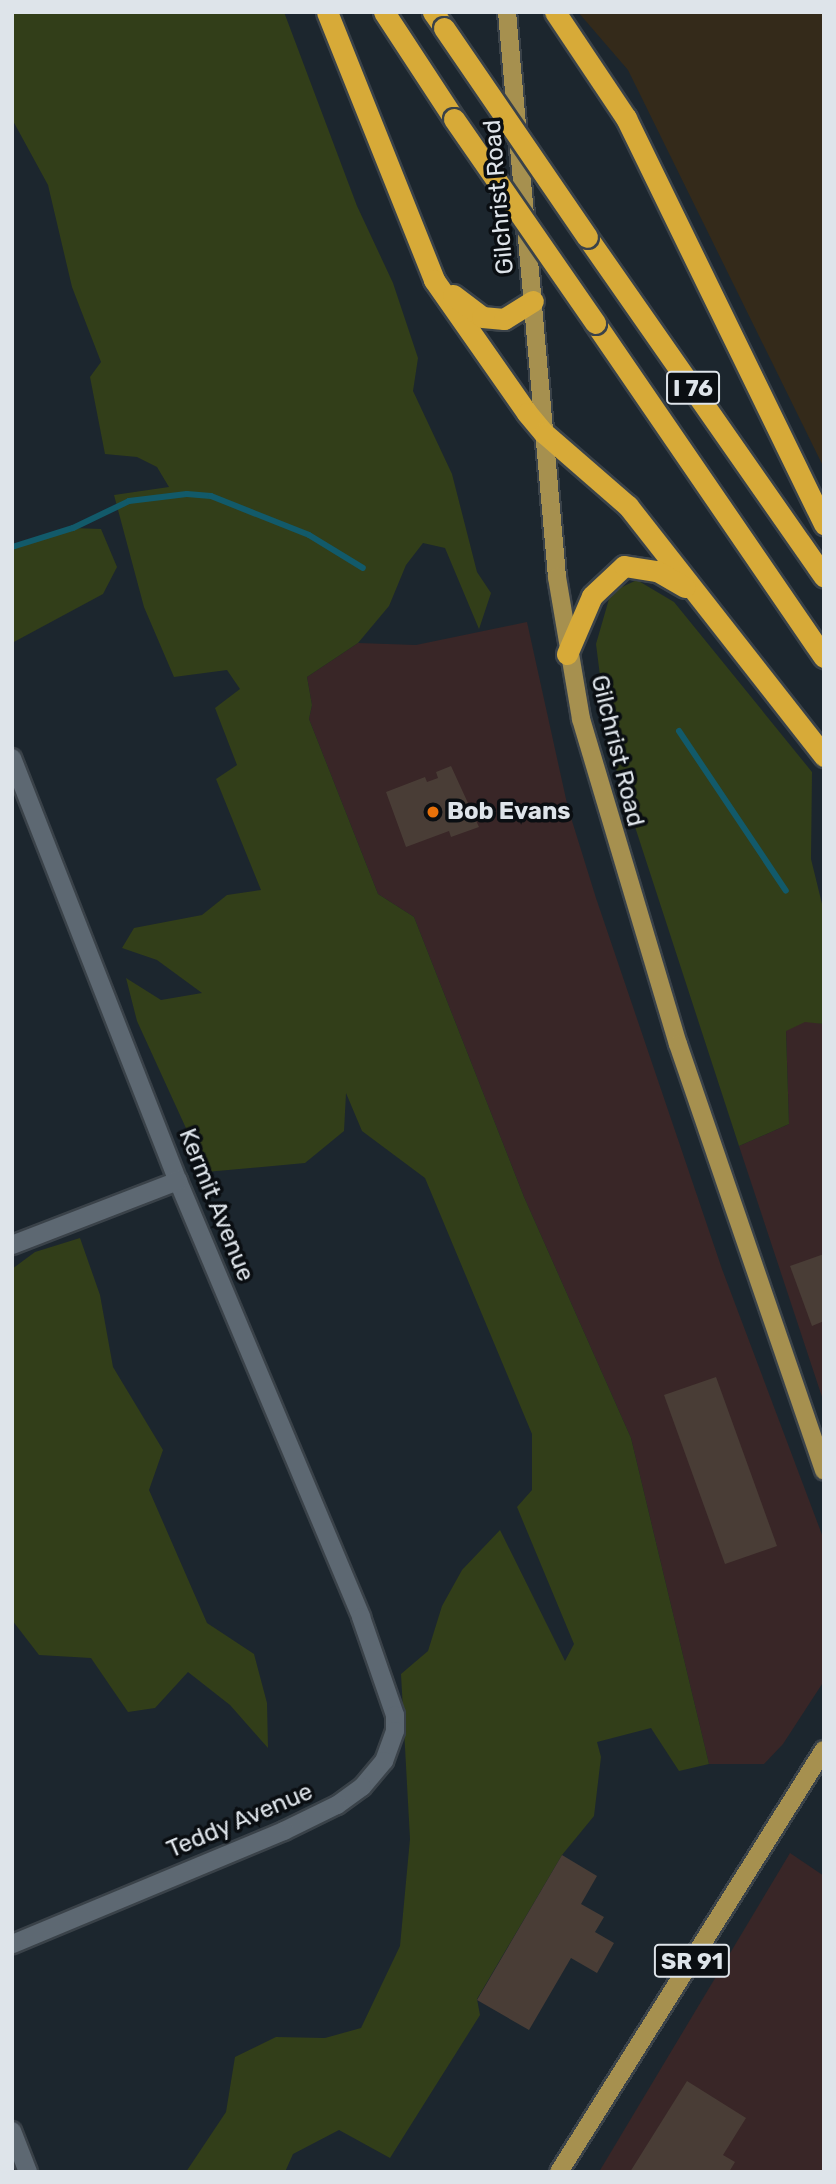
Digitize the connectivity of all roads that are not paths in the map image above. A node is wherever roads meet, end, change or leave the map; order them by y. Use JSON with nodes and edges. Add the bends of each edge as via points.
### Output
{"nodes":[{"id":1,"x":327,"y":12,"type":"edge"},
{"id":2,"x":384,"y":12,"type":"edge"},
{"id":3,"x":507,"y":12,"type":"edge"},
{"id":4,"x":555,"y":12,"type":"edge"},
{"id":5,"x":438,"y":20,"type":"edge"},
{"id":6,"x":434,"y":281,"type":"junction"},
{"id":7,"x":533,"y":301,"type":"junction"},
{"id":8,"x":544,"y":433,"type":"junction"},
{"id":9,"x":824,"y":524,"type":"edge"},
{"id":10,"x":824,"y":577,"type":"edge"},
{"id":11,"x":704,"y":601,"type":"junction"},
{"id":12,"x":568,"y":654,"type":"junction"},
{"id":13,"x":824,"y":657,"type":"edge"},
{"id":14,"x":824,"y":755,"type":"edge"},
{"id":15,"x":12,"y":758,"type":"edge"},
{"id":16,"x":178,"y":1181,"type":"junction"},
{"id":17,"x":12,"y":1245,"type":"edge"},
{"id":18,"x":824,"y":1471,"type":"edge"},
{"id":19,"x":379,"y":1668,"type":"joint"},
{"id":20,"x":824,"y":1750,"type":"edge"},
{"id":21,"x":12,"y":1944,"type":"edge"},
{"id":22,"x":12,"y":2131,"type":"edge"},
{"id":23,"x":29,"y":2172,"type":"edge"},
{"id":24,"x":559,"y":2172,"type":"edge"}],
"edges":[{"from":1,"to":6,"type":"highway"},
{"from":2,"to":13,"type":"highway","number":"I 76","bridge":true},
{"from":3,"to":7,"type":"main road","name":"Gilchrist Road"},
{"from":4,"to":9,"type":"highway","via":[[626,118]]},
{"from":5,"to":10,"type":"highway","number":"I 76","bridge":true},
{"from":6,"to":7,"type":"highway","via":[[482,317],[504,319]]},
{"from":6,"to":8,"type":"highway"},
{"from":7,"to":8,"type":"main road","name":"Gilchrist Road"},
{"from":8,"to":11,"type":"highway","via":[[628,506]]},
{"from":8,"to":12,"type":"main road","name":"Gilchrist Road"},
{"from":11,"to":12,"type":"highway","via":[[667,575],[624,566],[592,596]]},
{"from":11,"to":14,"type":"highway"},
{"from":12,"to":18,"type":"main road","name":"Gilchrist Road","via":[[597,783],[664,999]]},
{"from":15,"to":16,"type":"street","name":"Kermit Avenue"},
{"from":16,"to":17,"type":"street"},
{"from":16,"to":19,"type":"street","name":"Kermit Avenue"},
{"from":19,"to":21,"type":"street","name":"Teddy Avenue","via":[[394,1708],[395,1731],[384,1760],[362,1787],[293,1827]]},
{"from":20,"to":24,"type":"main road","number":"SR 91"},
{"from":22,"to":23,"type":"street"}]}
